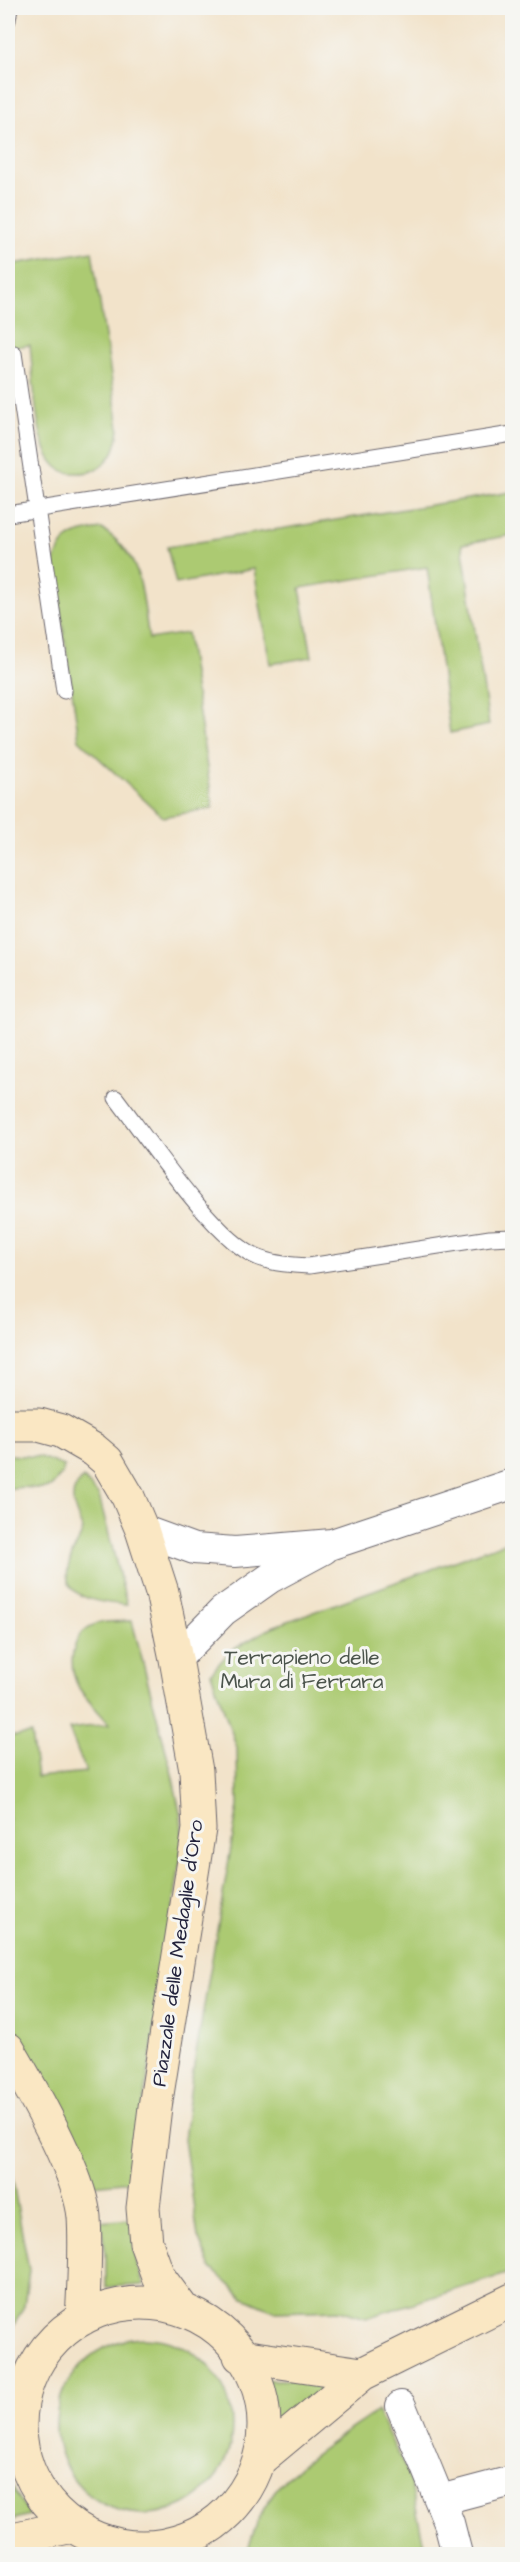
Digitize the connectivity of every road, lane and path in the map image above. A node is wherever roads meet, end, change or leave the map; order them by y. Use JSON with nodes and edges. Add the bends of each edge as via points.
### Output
{"nodes":[{"id":1,"x":10,"y":8,"type":"edge"},
{"id":2,"x":8,"y":20,"type":"edge"},
{"id":3,"x":14,"y":353,"type":"dead end"},
{"id":4,"x":513,"y":434,"type":"edge"},
{"id":5,"x":37,"y":509,"type":"junction"},
{"id":6,"x":8,"y":514,"type":"edge"},
{"id":7,"x":64,"y":691,"type":"dead end"},
{"id":8,"x":116,"y":1098,"type":"dead end"},
{"id":9,"x":513,"y":1237,"type":"edge"},
{"id":10,"x":8,"y":1425,"type":"edge"},
{"id":11,"x":513,"y":1484,"type":"edge"},
{"id":12,"x":142,"y":1530,"type":"junction"},
{"id":13,"x":332,"y":1544,"type":"junction"},
{"id":14,"x":176,"y":1659,"type":"junction"},
{"id":15,"x":8,"y":2049,"type":"edge"},
{"id":16,"x":513,"y":2300,"type":"edge"},
{"id":17,"x":181,"y":2307,"type":"junction"},
{"id":18,"x":82,"y":2319,"type":"junction"},
{"id":19,"x":240,"y":2356,"type":"junction"},
{"id":20,"x":362,"y":2374,"type":"junction"},
{"id":21,"x":401,"y":2406,"type":"dead end"},
{"id":22,"x":14,"y":2431,"type":"edge"},
{"id":23,"x":260,"y":2458,"type":"junction"},
{"id":24,"x":513,"y":2481,"type":"edge"},
{"id":25,"x":440,"y":2500,"type":"junction"},
{"id":26,"x":234,"y":2502,"type":"junction"},
{"id":27,"x":68,"y":2527,"type":"junction"},
{"id":28,"x":8,"y":2540,"type":"edge"},
{"id":29,"x":113,"y":2548,"type":"edge"},
{"id":30,"x":213,"y":2554,"type":"edge"},
{"id":31,"x":457,"y":2554,"type":"edge"}],
"edges":[{"from":1,"to":2,"type":"lane"},
{"from":3,"to":5,"type":"lane"},
{"from":4,"to":5,"type":"lane"},
{"from":5,"to":6,"type":"lane"},
{"from":5,"to":7,"type":"lane"},
{"from":8,"to":9,"type":"lane","via":[[210,1220],[257,1257],[309,1266]]},
{"from":10,"to":12,"type":"main road","name":"Piazzale delle Medaglie d'Oro","via":[[39,1425],[61,1431],[94,1450],[118,1478]]},
{"from":11,"to":13,"type":"street"},
{"from":12,"to":13,"type":"street","via":[[194,1549],[225,1551]]},
{"from":12,"to":14,"type":"main road","name":"Piazzale delle Medaglie d'Oro","via":[[162,1592]]},
{"from":13,"to":14,"type":"street","via":[[270,1578],[223,1611]]},
{"from":14,"to":17,"type":"main road","name":"Piazzale delle Medaglie d'Oro","via":[[196,1772],[199,1829],[143,2208],[146,2243],[158,2276]]},
{"from":15,"to":18,"type":"main road","via":[[72,2175],[84,2215]]},
{"from":16,"to":20,"type":"main road"},
{"from":17,"to":18,"type":"main road","via":[[132,2301],[107,2306]]},
{"from":17,"to":19,"type":"main road","via":[[214,2328]]},
{"from":18,"to":22,"type":"main road","via":[[50,2346],[34,2368]]},
{"from":19,"to":20,"type":"main road"},
{"from":19,"to":23,"type":"main road","via":[[263,2406],[265,2430]]},
{"from":20,"to":23,"type":"main road"},
{"from":21,"to":25,"type":"street"},
{"from":22,"to":27,"type":"main road","via":[[36,2486],[49,2508]]},
{"from":23,"to":26,"type":"main road","via":[[250,2482]]},
{"from":24,"to":25,"type":"street"},
{"from":25,"to":31,"type":"street"},
{"from":26,"to":29,"type":"main road","via":[[206,2528],[174,2544]]},
{"from":26,"to":30,"type":"main road"},
{"from":27,"to":28,"type":"main road"},
{"from":27,"to":29,"type":"main road"}]}
